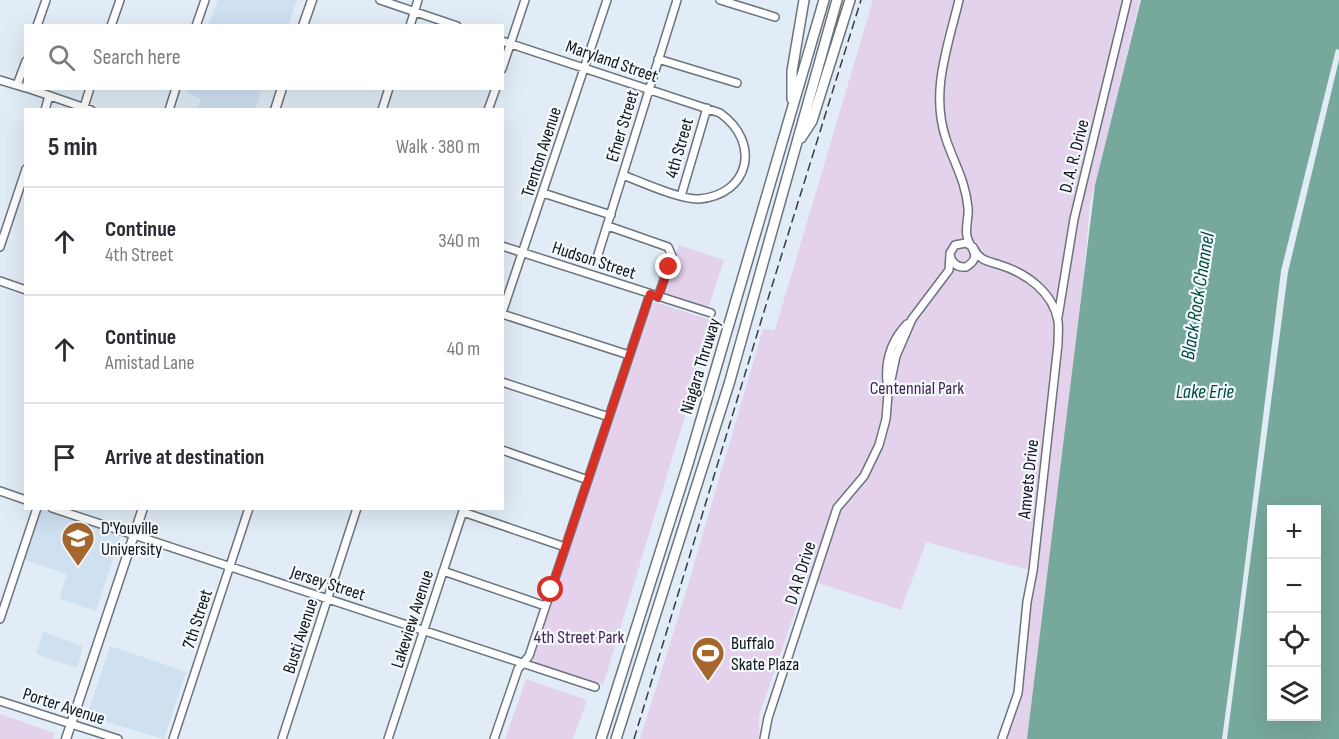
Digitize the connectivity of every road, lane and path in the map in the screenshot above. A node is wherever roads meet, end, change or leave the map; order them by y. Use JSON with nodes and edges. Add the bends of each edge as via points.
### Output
{"nodes":[{"id":1,"x":46,"y":0,"type":"edge"},
{"id":2,"x":120,"y":0,"type":"edge"},
{"id":3,"x":205,"y":0,"type":"edge"},
{"id":4,"x":312,"y":0,"type":"edge"},
{"id":5,"x":380,"y":0,"type":"edge"},
{"id":6,"x":418,"y":0,"type":"edge"},
{"id":7,"x":525,"y":0,"type":"edge"},
{"id":8,"x":607,"y":0,"type":"edge"},
{"id":9,"x":677,"y":0,"type":"edge"},
{"id":10,"x":720,"y":0,"type":"edge"},
{"id":11,"x":804,"y":0,"type":"edge"},
{"id":12,"x":824,"y":0,"type":"edge"},
{"id":13,"x":837,"y":0,"type":"edge"},
{"id":14,"x":850,"y":0,"type":"edge"},
{"id":15,"x":959,"y":0,"type":"edge"},
{"id":16,"x":1127,"y":0,"type":"edge"},
{"id":17,"x":415,"y":11,"type":"junction"},
{"id":18,"x":775,"y":17,"type":"dead end"},
{"id":19,"x":38,"y":24,"type":"edge"},
{"id":20,"x":112,"y":24,"type":"edge"},
{"id":21,"x":197,"y":24,"type":"edge"},
{"id":22,"x":304,"y":24,"type":"edge"},
{"id":23,"x":411,"y":24,"type":"edge"},
{"id":24,"x":451,"y":24,"type":"edge"},
{"id":25,"x":504,"y":42,"type":"edge"},
{"id":26,"x":511,"y":44,"type":"junction"},
{"id":27,"x":658,"y":59,"type":"junction"},
{"id":28,"x":504,"y":63,"type":"edge"},
{"id":29,"x":24,"y":66,"type":"edge"},
{"id":30,"x":585,"y":68,"type":"junction"},
{"id":31,"x":0,"y":80,"type":"edge"},
{"id":32,"x":738,"y":83,"type":"dead end"},
{"id":33,"x":17,"y":85,"type":"junction"},
{"id":34,"x":24,"y":87,"type":"edge"},
{"id":35,"x":648,"y":89,"type":"junction"},
{"id":36,"x":32,"y":90,"type":"edge"},
{"id":37,"x":90,"y":90,"type":"edge"},
{"id":38,"x":175,"y":90,"type":"edge"},
{"id":39,"x":281,"y":90,"type":"edge"},
{"id":40,"x":388,"y":90,"type":"edge"},
{"id":41,"x":495,"y":90,"type":"edge"},
{"id":42,"x":49,"y":96,"type":"junction"},
{"id":43,"x":46,"y":108,"type":"edge"},
{"id":44,"x":87,"y":108,"type":"edge"},
{"id":45,"x":170,"y":108,"type":"edge"},
{"id":46,"x":276,"y":108,"type":"edge"},
{"id":47,"x":383,"y":108,"type":"edge"},
{"id":48,"x":489,"y":108,"type":"edge"},
{"id":49,"x":792,"y":108,"type":"junction"},
{"id":50,"x":709,"y":109,"type":"junction"},
{"id":51,"x":797,"y":144,"type":"junction"},
{"id":52,"x":24,"y":174,"type":"edge"},
{"id":53,"x":623,"y":175,"type":"junction"},
{"id":54,"x":543,"y":193,"type":"junction"},
{"id":55,"x":681,"y":196,"type":"junction"},
{"id":56,"x":611,"y":215,"type":"junction"},
{"id":57,"x":608,"y":226,"type":"junction"},
{"id":58,"x":967,"y":232,"type":"junction"},
{"id":59,"x":955,"y":245,"type":"junction"},
{"id":60,"x":0,"y":247,"type":"edge"},
{"id":61,"x":504,"y":247,"type":"edge"},
{"id":62,"x":973,"y":248,"type":"junction"},
{"id":63,"x":522,"y":252,"type":"junction"},
{"id":64,"x":950,"y":255,"type":"junction"},
{"id":65,"x":596,"y":261,"type":"dead end"},
{"id":66,"x":984,"y":261,"type":"junction"},
{"id":67,"x":967,"y":266,"type":"junction"},
{"id":68,"x":947,"y":275,"type":"junction"},
{"id":69,"x":0,"y":281,"type":"edge"},
{"id":70,"x":24,"y":289,"type":"edge"},
{"id":71,"x":650,"y":294,"type":"junction"},
{"id":72,"x":658,"y":297,"type":"junction"},
{"id":73,"x":504,"y":308,"type":"edge"},
{"id":74,"x":711,"y":313,"type":"dead end"},
{"id":75,"x":504,"y":315,"type":"edge"},
{"id":76,"x":1058,"y":320,"type":"junction"},
{"id":77,"x":629,"y":356,"type":"junction"},
{"id":78,"x":504,"y":383,"type":"edge"},
{"id":79,"x":609,"y":417,"type":"junction"},
{"id":80,"x":504,"y":451,"type":"edge"},
{"id":81,"x":588,"y":480,"type":"junction"},
{"id":82,"x":0,"y":491,"type":"edge"},
{"id":83,"x":24,"y":499,"type":"edge"},
{"id":84,"x":36,"y":510,"type":"edge"},
{"id":85,"x":58,"y":510,"type":"edge"},
{"id":86,"x":141,"y":510,"type":"edge"},
{"id":87,"x":248,"y":510,"type":"edge"},
{"id":88,"x":356,"y":510,"type":"edge"},
{"id":89,"x":463,"y":510,"type":"edge"},
{"id":90,"x":134,"y":535,"type":"junction"},
{"id":91,"x":565,"y":547,"type":"junction"},
{"id":92,"x":230,"y":567,"type":"junction"},
{"id":93,"x":444,"y":571,"type":"junction"},
{"id":94,"x":328,"y":599,"type":"junction"},
{"id":95,"x":545,"y":606,"type":"junction"},
{"id":96,"x":0,"y":620,"type":"edge"},
{"id":97,"x":424,"y":631,"type":"junction"},
{"id":98,"x":522,"y":663,"type":"junction"},
{"id":99,"x":595,"y":687,"type":"dead end"},
{"id":100,"x":0,"y":701,"type":"edge"},
{"id":101,"x":72,"y":723,"type":"junction"},
{"id":102,"x":66,"y":739,"type":"edge"},
{"id":103,"x":118,"y":739,"type":"edge"},
{"id":104,"x":173,"y":739,"type":"edge"},
{"id":105,"x":282,"y":739,"type":"edge"},
{"id":106,"x":388,"y":739,"type":"edge"},
{"id":107,"x":494,"y":739,"type":"edge"},
{"id":108,"x":601,"y":739,"type":"edge"},
{"id":109,"x":616,"y":739,"type":"edge"},
{"id":110,"x":764,"y":739,"type":"edge"},
{"id":111,"x":1002,"y":739,"type":"edge"}],
"edges":[{"from":1,"to":19,"type":"street"},
{"from":2,"to":20,"type":"street"},
{"from":3,"to":21,"type":"street"},
{"from":4,"to":22,"type":"main road"},
{"from":5,"to":17,"type":"street"},
{"from":6,"to":17,"type":"street"},
{"from":7,"to":26,"type":"street"},
{"from":8,"to":30,"type":"street","name":"Trenton Avenue"},
{"from":9,"to":27,"type":"street","name":"Efner Street"},
{"from":10,"to":18,"type":"street"},
{"from":11,"to":49,"type":"highway","via":[[792,70]]},
{"from":12,"to":49,"type":"highway","name":"Niagara Thruway"},
{"from":13,"to":51,"type":"highway","name":"Niagara Thruway"},
{"from":14,"to":51,"type":"highway","via":[[812,121]]},
{"from":15,"to":58,"type":"street","via":[[939,92],[942,124],[966,192]]},
{"from":16,"to":76,"type":"street","name":"D. A. R. Drive","via":[[1074,219]]},
{"from":17,"to":23,"type":"street"},
{"from":17,"to":24,"type":"street"},
{"from":25,"to":26,"type":"street","name":"Maryland Street"},
{"from":26,"to":28,"type":"street"},
{"from":26,"to":30,"type":"street","name":"Maryland Street"},
{"from":27,"to":32,"type":"street"},
{"from":27,"to":35,"type":"street","name":"Efner Street"},
{"from":29,"to":33,"type":"street"},
{"from":30,"to":35,"type":"street","name":"Maryland Street"},
{"from":30,"to":54,"type":"street","name":"Trenton Avenue"},
{"from":31,"to":33,"type":"street"},
{"from":33,"to":34,"type":"street"},
{"from":35,"to":50,"type":"street","name":"Maryland Street"},
{"from":35,"to":53,"type":"street","name":"Efner Street"},
{"from":36,"to":42,"type":"street"},
{"from":37,"to":44,"type":"street"},
{"from":38,"to":45,"type":"street"},
{"from":39,"to":46,"type":"main road"},
{"from":40,"to":47,"type":"street"},
{"from":41,"to":48,"type":"street"},
{"from":42,"to":43,"type":"street"},
{"from":42,"to":44,"type":"street"},
{"from":49,"to":108,"type":"highway","name":"Niagara Thruway","via":[[688,464]]},
{"from":50,"to":55,"type":"street","name":"4th Street"},
{"from":50,"to":55,"type":"street","name":"Maryland Street","via":[[731,121],[742,135],[746,152],[742,171],[730,186],[713,196]]},
{"from":51,"to":109,"type":"highway","name":"Niagara Thruway","via":[[729,384]]},
{"from":52,"to":60,"type":"street"},
{"from":53,"to":55,"type":"street"},
{"from":53,"to":56,"type":"street","name":"Efner Street"},
{"from":54,"to":56,"type":"street"},
{"from":54,"to":63,"type":"street","name":"Trenton Avenue"},
{"from":56,"to":57,"type":"street","name":"Efner Street"},
{"from":57,"to":65,"type":"street","name":"Efner Street"},
{"from":57,"to":72,"type":"street","via":[[668,248],[672,256]]},
{"from":58,"to":59,"type":"street"},
{"from":58,"to":62,"type":"street"},
{"from":59,"to":62,"type":"street","via":[[966,243]]},
{"from":59,"to":64,"type":"street"},
{"from":61,"to":63,"type":"street","name":"Hudson Street"},
{"from":62,"to":66,"type":"street"},
{"from":62,"to":67,"type":"street","via":[[974,260]]},
{"from":63,"to":71,"type":"street","name":"Hudson Street"},
{"from":63,"to":73,"type":"street","name":"Trenton Avenue"},
{"from":64,"to":67,"type":"street","via":[[955,265]]},
{"from":64,"to":68,"type":"street"},
{"from":66,"to":67,"type":"street"},
{"from":66,"to":76,"type":"street","name":"Amvets Drive","via":[[1014,270],[1035,283],[1052,304]]},
{"from":67,"to":68,"type":"street"},
{"from":68,"to":110,"type":"street","name":"D A R Drive","via":[[912,319],[896,356],[879,445],[864,476],[843,500],[834,519]]},
{"from":69,"to":70,"type":"street"},
{"from":71,"to":72,"type":"street","name":"Hudson Street"},
{"from":71,"to":77,"type":"street"},
{"from":72,"to":74,"type":"street","name":"Hudson Street"},
{"from":75,"to":77,"type":"street"},
{"from":76,"to":111,"type":"street","name":"Amvets Drive","via":[[1018,693]]},
{"from":77,"to":79,"type":"street"},
{"from":78,"to":79,"type":"street"},
{"from":79,"to":81,"type":"street"},
{"from":80,"to":81,"type":"street"},
{"from":81,"to":91,"type":"street"},
{"from":82,"to":83,"type":"street"},
{"from":84,"to":96,"type":"street"},
{"from":85,"to":90,"type":"street","name":"Jersey Street"},
{"from":86,"to":90,"type":"main road"},
{"from":87,"to":92,"type":"street","name":"7th Street"},
{"from":88,"to":94,"type":"street","name":"Busti Avenue"},
{"from":89,"to":91,"type":"street"},
{"from":89,"to":93,"type":"street","name":"Lakeview Avenue"},
{"from":90,"to":92,"type":"street","name":"Jersey Street"},
{"from":90,"to":101,"type":"main road"},
{"from":91,"to":95,"type":"street"},
{"from":92,"to":94,"type":"street","name":"Jersey Street"},
{"from":92,"to":104,"type":"street","name":"7th Street"},
{"from":93,"to":95,"type":"street"},
{"from":93,"to":97,"type":"street","name":"Lakeview Avenue"},
{"from":94,"to":97,"type":"street","name":"Jersey Street"},
{"from":94,"to":105,"type":"street","name":"Busti Avenue"},
{"from":95,"to":98,"type":"street","via":[[529,656]]},
{"from":97,"to":98,"type":"street","name":"Jersey Street"},
{"from":97,"to":106,"type":"street","name":"Lakeview Avenue"},
{"from":98,"to":99,"type":"street","name":"Jersey Street"},
{"from":98,"to":107,"type":"street"},
{"from":100,"to":101,"type":"street","name":"Porter Avenue"},
{"from":101,"to":102,"type":"main road"},
{"from":101,"to":103,"type":"street","name":"Porter Avenue"}]}
